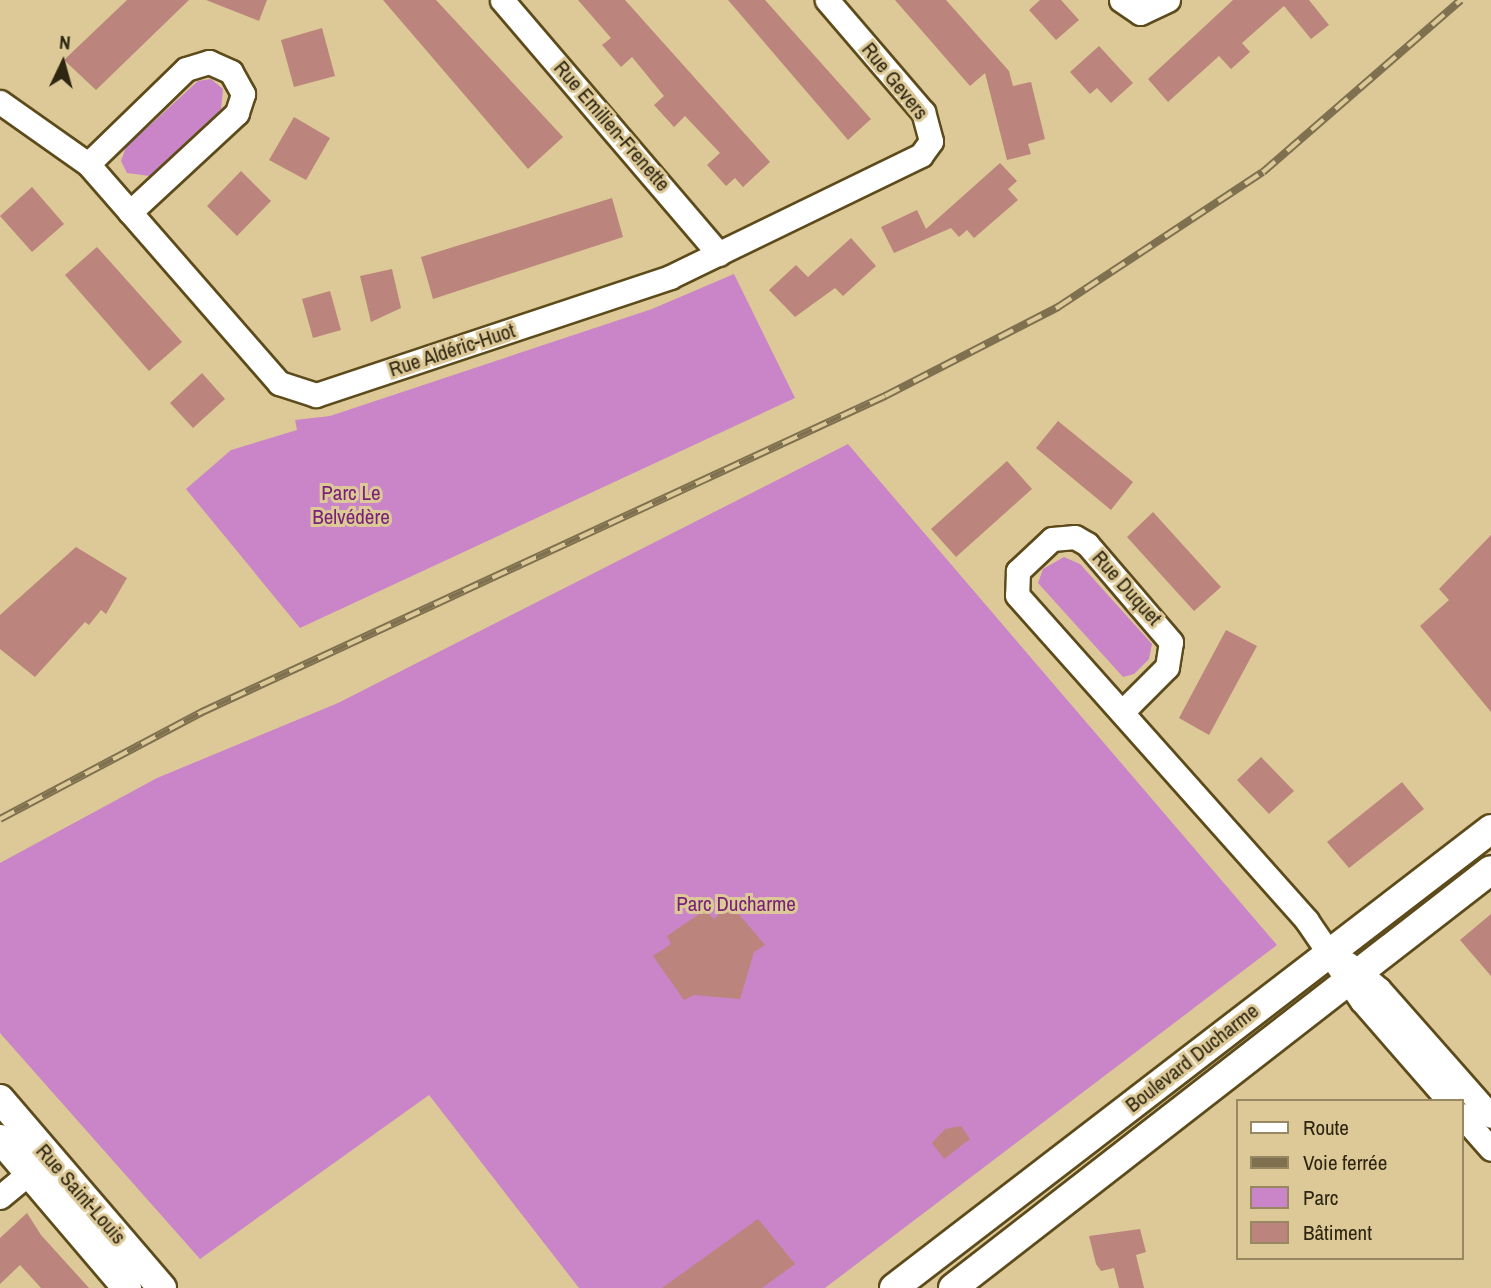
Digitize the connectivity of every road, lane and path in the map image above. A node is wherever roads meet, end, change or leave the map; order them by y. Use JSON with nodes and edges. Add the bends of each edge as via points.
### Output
{"nodes":[{"id":1,"x":502,"y":0,"type":"edge"},
{"id":2,"x":827,"y":0,"type":"edge"},
{"id":3,"x":1121,"y":0,"type":"edge"},
{"id":4,"x":1168,"y":0,"type":"edge"},
{"id":5,"x":0,"y":102,"type":"edge"},
{"id":6,"x":88,"y":164,"type":"junction"},
{"id":7,"x":832,"y":198,"type":"joint"},
{"id":8,"x":130,"y":212,"type":"junction"},
{"id":9,"x":719,"y":254,"type":"junction"},
{"id":10,"x":1123,"y":711,"type":"junction"},
{"id":11,"x":1491,"y":829,"type":"edge"},
{"id":12,"x":1491,"y":870,"type":"edge"},
{"id":13,"x":1331,"y":950,"type":"junction"},
{"id":14,"x":1353,"y":976,"type":"junction"},
{"id":15,"x":0,"y":1099,"type":"edge"},
{"id":16,"x":1447,"y":1099,"type":"edge"},
{"id":17,"x":1491,"y":1116,"type":"edge"},
{"id":18,"x":1463,"y":1117,"type":"edge"},
{"id":19,"x":0,"y":1139,"type":"edge"},
{"id":20,"x":1491,"y":1149,"type":"edge"},
{"id":21,"x":39,"y":1165,"type":"junction"},
{"id":22,"x":0,"y":1197,"type":"edge"},
{"id":23,"x":127,"y":1288,"type":"edge"},
{"id":24,"x":162,"y":1288,"type":"edge"},
{"id":25,"x":894,"y":1288,"type":"edge"},
{"id":26,"x":953,"y":1288,"type":"edge"}],
"edges":[{"from":1,"to":9,"type":"street","name":"Rue Emilien-Frenette"},
{"from":2,"to":7,"type":"street","name":"Rue Gevers","via":[[907,92],[932,133],[921,155]]},
{"from":3,"to":4,"type":"street","via":[[1140,13]]},
{"from":5,"to":6,"type":"street","name":"Rue Aldéric-Huot"},
{"from":6,"to":8,"type":"street","name":"Rue Aldéric-Huot"},
{"from":6,"to":8,"type":"street","via":[[186,69],[209,62],[231,72],[243,94],[237,113]]},
{"from":7,"to":9,"type":"street","name":"Rue Aldéric-Huot"},
{"from":8,"to":9,"type":"street","name":"Rue Aldéric-Huot","via":[[274,377],[310,395],[649,285]]},
{"from":10,"to":10,"type":"street","name":"Rue Duquet","via":[[1015,590],[1021,567],[1052,539],[1075,537],[1087,544],[1171,642],[1167,667]]},
{"from":10,"to":13,"type":"street","name":"Rue Duquet"},
{"from":11,"to":13,"type":"street","name":"Boulevard Ducharme"},
{"from":12,"to":14,"type":"street","name":"Boulevard Ducharme"},
{"from":13,"to":14,"type":"street","name":"Rue Duquet"},
{"from":13,"to":25,"type":"street","name":"Boulevard Ducharme"},
{"from":14,"to":16,"type":"street","name":"Rue Duquet"},
{"from":14,"to":17,"type":"street","name":"Rue Duquet"},
{"from":14,"to":26,"type":"street","name":"Boulevard Ducharme"},
{"from":15,"to":21,"type":"street","name":"Rue Saint-Louis"},
{"from":18,"to":20,"type":"street"},
{"from":19,"to":21,"type":"street","name":"Rue Saint-Louis"},
{"from":21,"to":22,"type":"street"},
{"from":21,"to":23,"type":"street","name":"Rue Saint-Louis"},
{"from":21,"to":24,"type":"street","name":"Rue Saint-Louis"}]}
